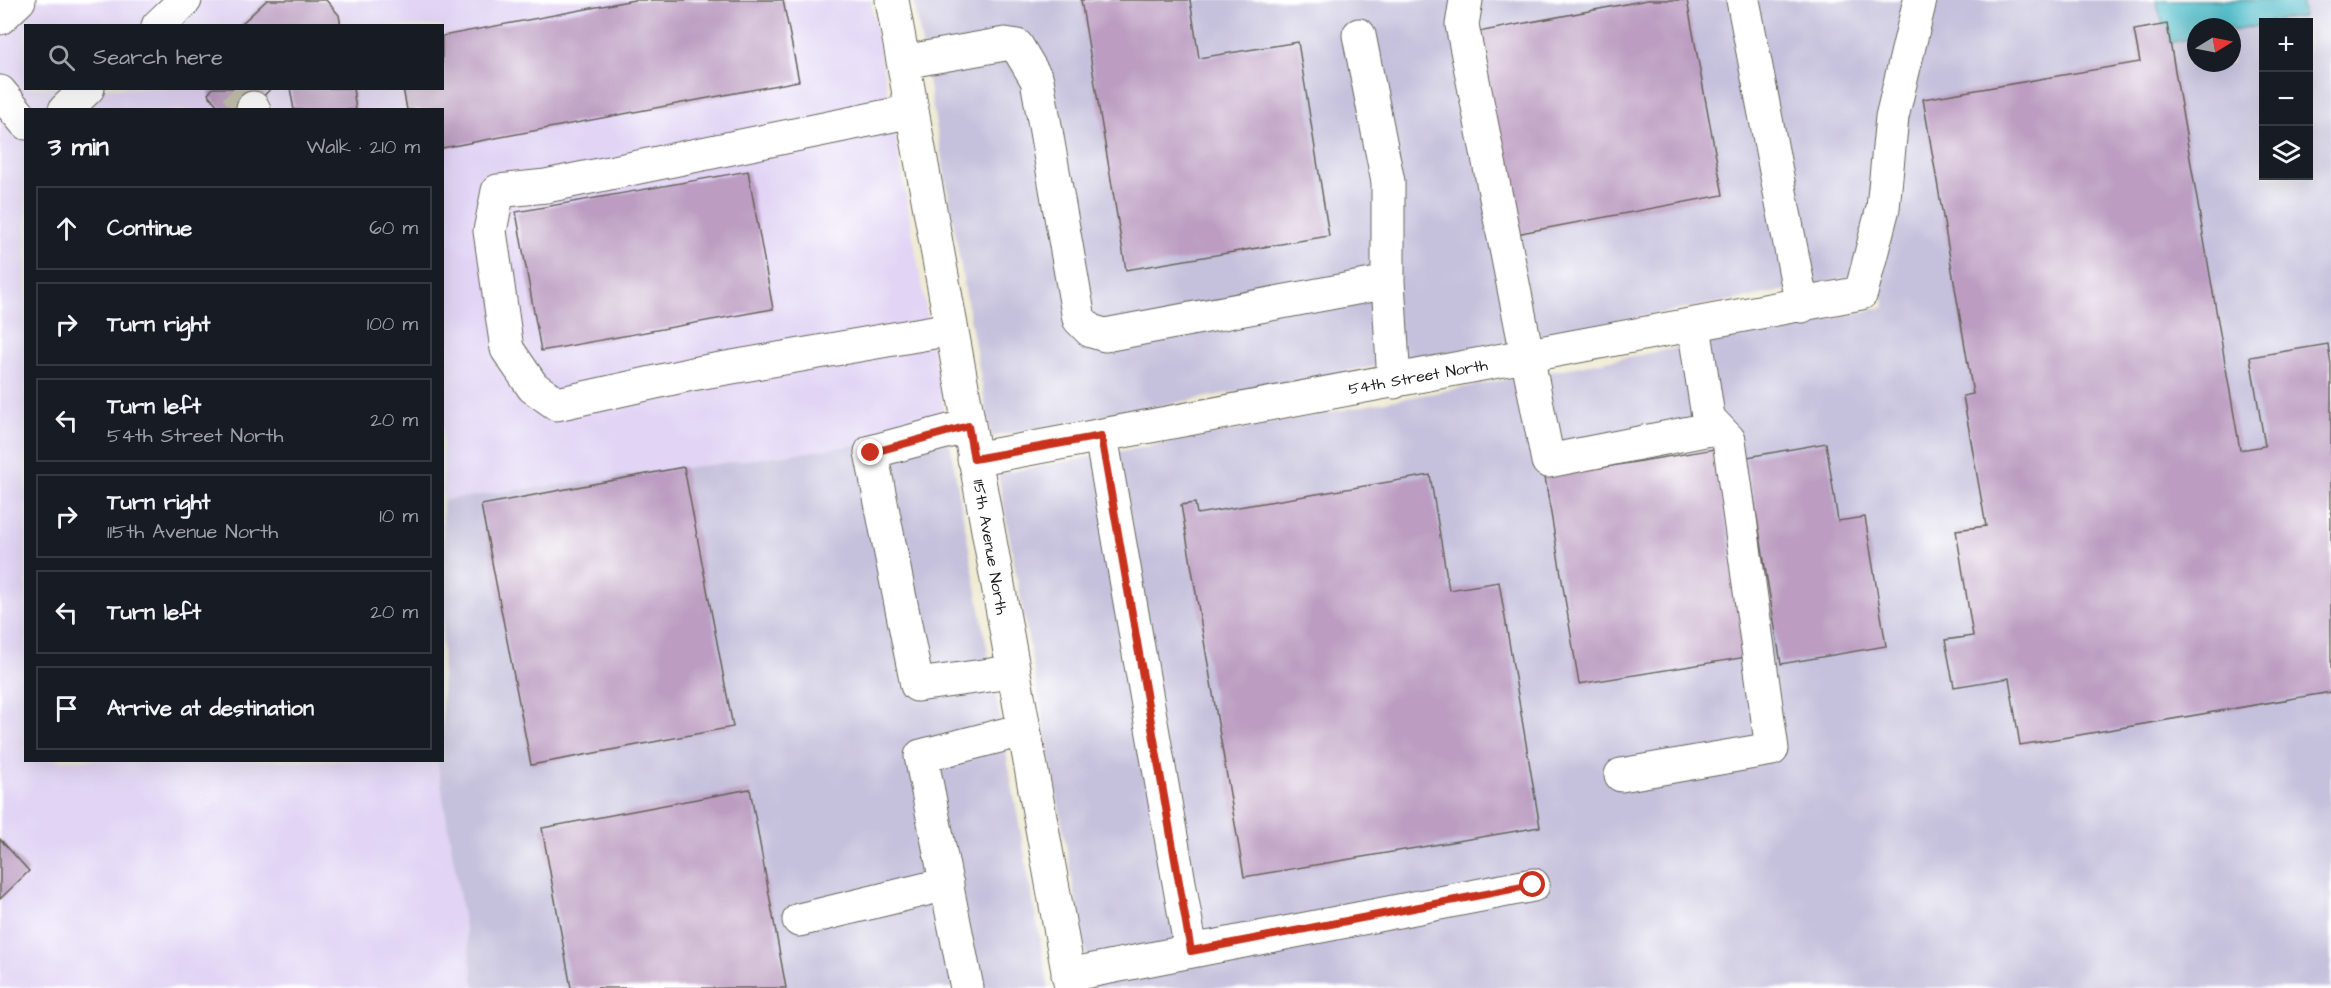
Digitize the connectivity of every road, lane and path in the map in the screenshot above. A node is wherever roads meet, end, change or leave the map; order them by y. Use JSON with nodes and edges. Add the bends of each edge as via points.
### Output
{"nodes":[{"id":1,"x":19,"y":0,"type":"edge"},
{"id":2,"x":892,"y":0,"type":"edge"},
{"id":3,"x":1466,"y":0,"type":"edge"},
{"id":4,"x":1743,"y":0,"type":"edge"},
{"id":5,"x":1920,"y":0,"type":"edge"},
{"id":6,"x":0,"y":18,"type":"edge"},
{"id":7,"x":1359,"y":35,"type":"dead end"},
{"id":8,"x":903,"y":62,"type":"junction"},
{"id":9,"x":86,"y":90,"type":"edge"},
{"id":10,"x":0,"y":92,"type":"edge"},
{"id":11,"x":67,"y":108,"type":"edge"},
{"id":12,"x":912,"y":111,"type":"junction"},
{"id":13,"x":24,"y":121,"type":"edge"},
{"id":14,"x":1388,"y":282,"type":"junction"},
{"id":15,"x":1802,"y":306,"type":"junction"},
{"id":16,"x":1694,"y":326,"type":"junction"},
{"id":17,"x":951,"y":328,"type":"junction"},
{"id":18,"x":1527,"y":357,"type":"junction"},
{"id":19,"x":1394,"y":382,"type":"junction"},
{"id":20,"x":1708,"y":418,"type":"junction"},
{"id":21,"x":968,"y":426,"type":"junction"},
{"id":22,"x":1101,"y":436,"type":"junction"},
{"id":23,"x":974,"y":459,"type":"junction"},
{"id":24,"x":1012,"y":672,"type":"junction"},
{"id":25,"x":1023,"y":730,"type":"junction"},
{"id":26,"x":1621,"y":775,"type":"dead end"},
{"id":27,"x":947,"y":884,"type":"junction"},
{"id":28,"x":1533,"y":885,"type":"dead end"},
{"id":29,"x":799,"y":920,"type":"dead end"},
{"id":30,"x":1191,"y":951,"type":"junction"},
{"id":31,"x":1069,"y":982,"type":"edge"},
{"id":32,"x":967,"y":988,"type":"edge"}],
"edges":[{"from":1,"to":6,"type":"street"},
{"from":2,"to":8,"type":"street","name":"115th Avenue North"},
{"from":3,"to":18,"type":"street","via":[[1462,25]]},
{"from":4,"to":15,"type":"street"},
{"from":5,"to":15,"type":"street","name":"54th Street North","via":[[1892,117],[1883,208],[1861,293]]},
{"from":7,"to":14,"type":"street","via":[[1388,182]]},
{"from":8,"to":12,"type":"street","name":"115th Avenue North"},
{"from":8,"to":14,"type":"street","via":[[1005,44],[1017,46],[1037,80],[1079,319],[1090,331],[1105,335]]},
{"from":9,"to":11,"type":"street"},
{"from":10,"to":13,"type":"street"},
{"from":12,"to":17,"type":"street","name":"115th Avenue North"},
{"from":12,"to":17,"type":"street","via":[[546,186],[498,191],[490,231],[507,349],[533,387],[557,404],[692,374]]},
{"from":14,"to":19,"type":"street"},
{"from":15,"to":16,"type":"street","name":"54th Street North"},
{"from":16,"to":18,"type":"street","name":"54th Street North"},
{"from":16,"to":20,"type":"street"},
{"from":17,"to":21,"type":"street","name":"115th Avenue North"},
{"from":18,"to":19,"type":"street","name":"54th Street North"},
{"from":18,"to":20,"type":"street","via":[[1548,461],[1710,429]]},
{"from":19,"to":22,"type":"street","name":"54th Street North"},
{"from":20,"to":26,"type":"street","via":[[1730,440],[1772,748]]},
{"from":21,"to":23,"type":"street","name":"115th Avenue North"},
{"from":21,"to":24,"type":"street","via":[[871,453],[917,686]]},
{"from":22,"to":23,"type":"street","name":"54th Street North"},
{"from":22,"to":30,"type":"street"},
{"from":23,"to":24,"type":"street","name":"115th Avenue North"},
{"from":24,"to":25,"type":"street","name":"115th Avenue North"},
{"from":25,"to":27,"type":"street","via":[[921,756]]},
{"from":25,"to":31,"type":"street","name":"115th Avenue North"},
{"from":27,"to":29,"type":"street"},
{"from":27,"to":32,"type":"street"},
{"from":28,"to":30,"type":"street"},
{"from":30,"to":31,"type":"street"}]}
